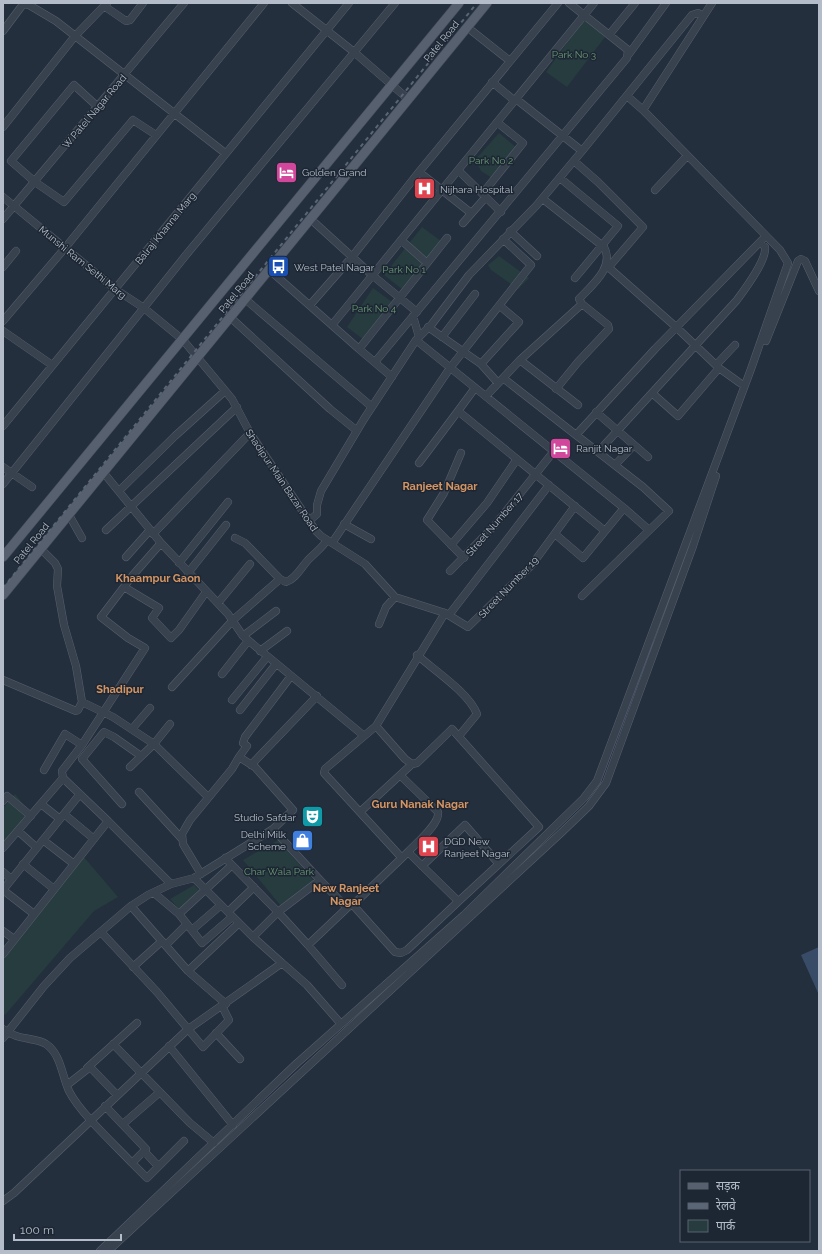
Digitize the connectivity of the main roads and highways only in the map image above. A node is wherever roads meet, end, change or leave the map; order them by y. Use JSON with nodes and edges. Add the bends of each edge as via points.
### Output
{"nodes":[{"id":1,"x":459,"y":3,"type":"edge"},
{"id":2,"x":487,"y":3,"type":"edge"},
{"id":3,"x":3,"y":557,"type":"edge"},
{"id":4,"x":3,"y":595,"type":"edge"}],
"edges":[{"from":1,"to":3,"type":"main road","name":"Patel Road"},
{"from":2,"to":4,"type":"main road","name":"Patel Road"}]}
